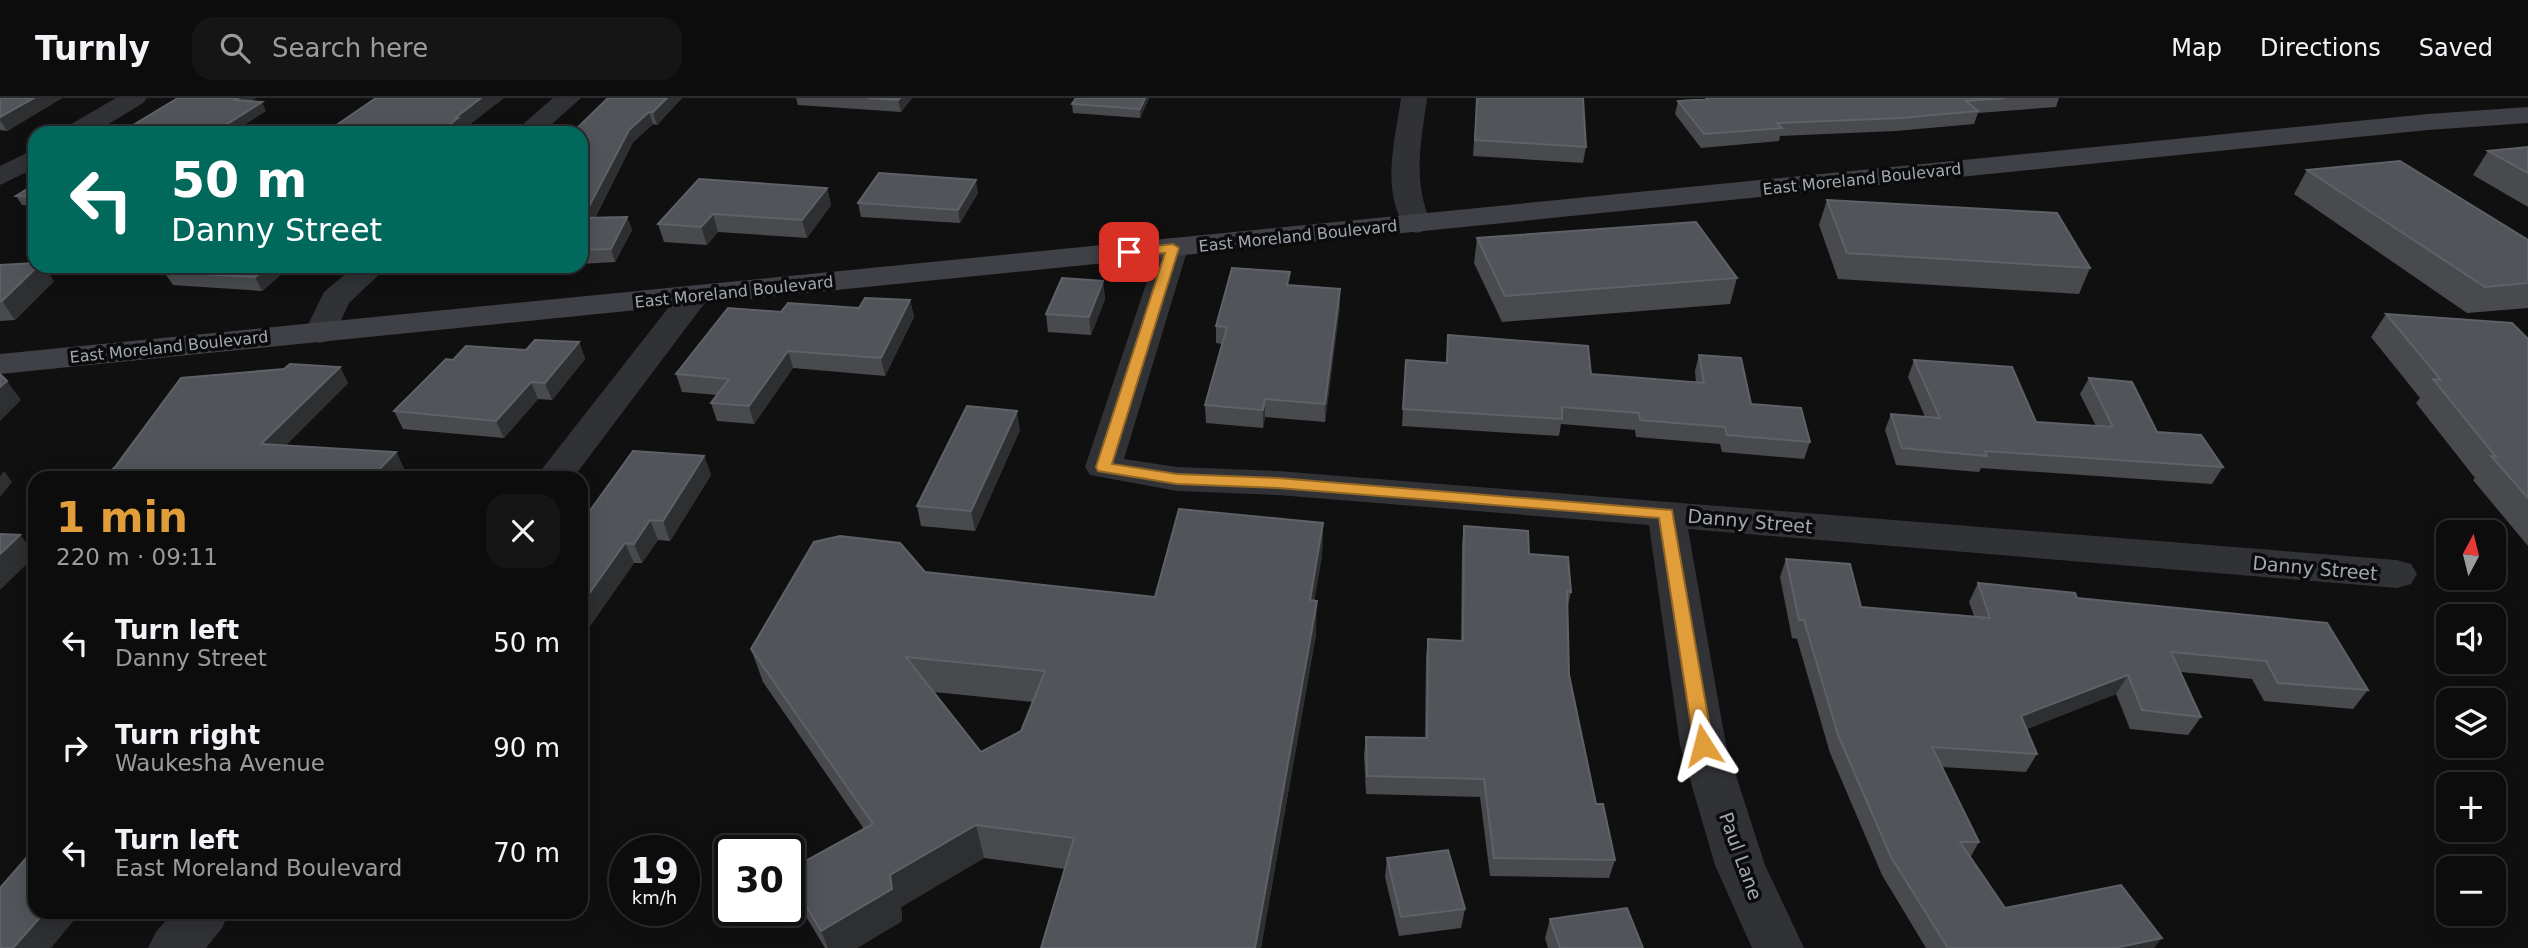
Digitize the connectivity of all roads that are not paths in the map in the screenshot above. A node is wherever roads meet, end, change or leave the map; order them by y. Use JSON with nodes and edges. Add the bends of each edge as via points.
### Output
{"nodes":[{"id":1,"x":134,"y":98,"type":"edge"},
{"id":2,"x":568,"y":98,"type":"edge"},
{"id":3,"x":1414,"y":98,"type":"edge"},
{"id":4,"x":2528,"y":100,"type":"edge"},
{"id":5,"x":2528,"y":115,"type":"edge"},
{"id":6,"x":2428,"y":122,"type":"junction"},
{"id":7,"x":87,"y":126,"type":"edge"},
{"id":8,"x":534,"y":126,"type":"edge"},
{"id":9,"x":28,"y":161,"type":"edge"},
{"id":10,"x":0,"y":177,"type":"edge"},
{"id":11,"x":1417,"y":224,"type":"junction"},
{"id":12,"x":1173,"y":248,"type":"junction"},
{"id":13,"x":365,"y":273,"type":"edge"},
{"id":14,"x":694,"y":296,"type":"junction"},
{"id":15,"x":320,"y":332,"type":"junction"},
{"id":16,"x":0,"y":364,"type":"edge"},
{"id":17,"x":557,"y":471,"type":"edge"},
{"id":18,"x":1666,"y":514,"type":"junction"},
{"id":19,"x":2397,"y":574,"type":"dead end"},
{"id":20,"x":198,"y":919,"type":"edge"},
{"id":21,"x":174,"y":948,"type":"edge"},
{"id":22,"x":1778,"y":948,"type":"edge"}],
"edges":[{"from":1,"to":7,"type":"street"},
{"from":2,"to":8,"type":"street"},
{"from":3,"to":11,"type":"street","via":[[1404,187],[1407,207]]},
{"from":4,"to":6,"type":"main road","name":"East Moreland Boulevard"},
{"from":5,"to":6,"type":"main road","name":"East Moreland Boulevard"},
{"from":6,"to":11,"type":"main road","name":"East Moreland Boulevard"},
{"from":9,"to":10,"type":"street"},
{"from":11,"to":12,"type":"main road","name":"East Moreland Boulevard"},
{"from":12,"to":14,"type":"main road","name":"East Moreland Boulevard"},
{"from":12,"to":18,"type":"street","name":"Danny Street","via":[[1103,467],[1177,479]]},
{"from":13,"to":15,"type":"street","via":[[335,299]]},
{"from":14,"to":15,"type":"main road","name":"East Moreland Boulevard"},
{"from":14,"to":17,"type":"street"},
{"from":15,"to":16,"type":"main road","name":"East Moreland Boulevard"},
{"from":18,"to":19,"type":"street","name":"Danny Street"},
{"from":18,"to":22,"type":"street","name":"Paul Lane","via":[[1703,745],[1740,865]]},
{"from":20,"to":21,"type":"street"}]}
